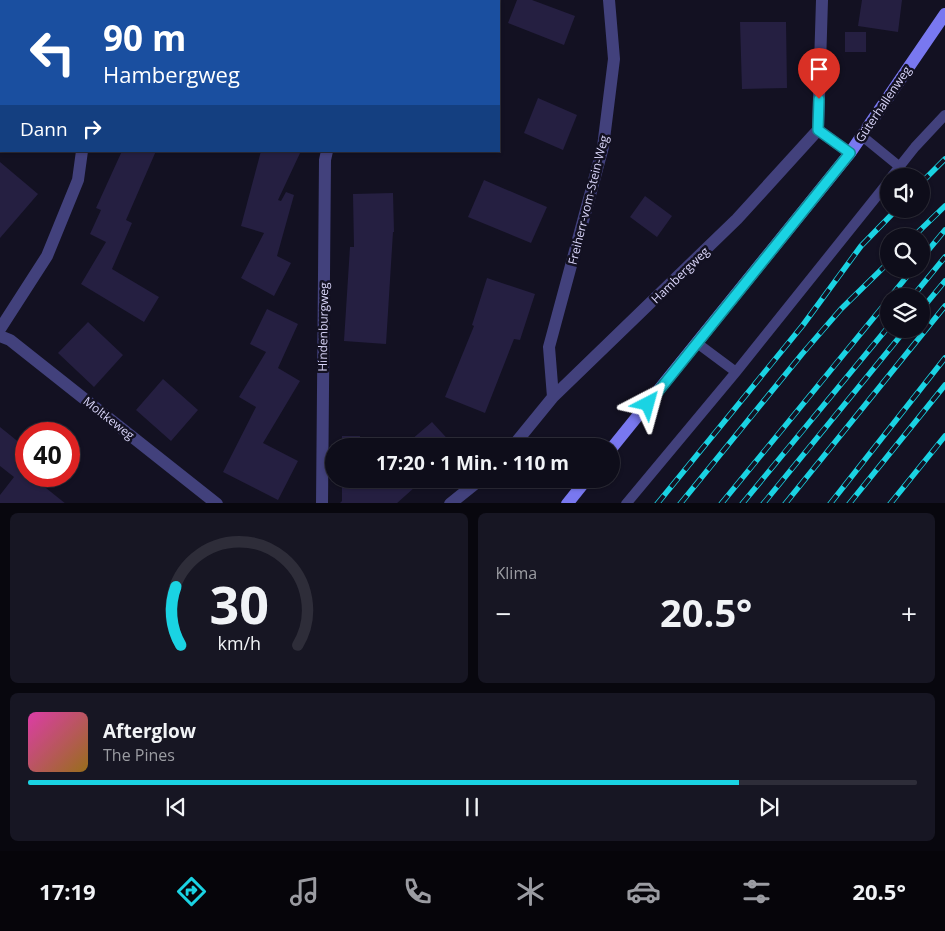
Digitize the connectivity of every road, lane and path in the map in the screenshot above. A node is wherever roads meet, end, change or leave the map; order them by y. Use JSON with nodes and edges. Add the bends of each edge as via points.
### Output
{"nodes":[{"id":1,"x":609,"y":0,"type":"edge"},
{"id":2,"x":822,"y":0,"type":"edge"},
{"id":3,"x":945,"y":14,"type":"edge"},
{"id":4,"x":945,"y":115,"type":"edge"},
{"id":5,"x":818,"y":130,"type":"junction"},
{"id":6,"x":862,"y":136,"type":"junction"},
{"id":7,"x":82,"y":152,"type":"edge"},
{"id":8,"x":328,"y":152,"type":"edge"},
{"id":9,"x":850,"y":153,"type":"junction"},
{"id":10,"x":900,"y":167,"type":"joint"},
{"id":11,"x":880,"y":191,"type":"edge"},
{"id":12,"x":0,"y":330,"type":"edge"},
{"id":13,"x":0,"y":336,"type":"edge"},
{"id":14,"x":697,"y":343,"type":"junction"},
{"id":15,"x":736,"y":372,"type":"junction"},
{"id":16,"x":553,"y":397,"type":"junction"},
{"id":17,"x":520,"y":438,"type":"edge"},
{"id":18,"x":620,"y":438,"type":"edge"},
{"id":19,"x":470,"y":488,"type":"edge"},
{"id":20,"x":580,"y":488,"type":"edge"},
{"id":21,"x":216,"y":503,"type":"edge"},
{"id":22,"x":322,"y":503,"type":"edge"},
{"id":23,"x":451,"y":503,"type":"edge"},
{"id":24,"x":568,"y":503,"type":"edge"},
{"id":25,"x":627,"y":503,"type":"edge"}],
"edges":[{"from":1,"to":16,"type":"street","name":"Freiherr-vom-Stein-Weg","via":[[614,59],[603,147],[549,347]]},
{"from":2,"to":5,"type":"street"},
{"from":3,"to":6,"type":"street","name":"Güterhallenweg"},
{"from":4,"to":10,"type":"lane"},
{"from":5,"to":9,"type":"street"},
{"from":5,"to":16,"type":"street","name":"Hambergweg","via":[[737,219]]},
{"from":6,"to":9,"type":"street","name":"Güterhallenweg"},
{"from":6,"to":10,"type":"lane"},
{"from":7,"to":12,"type":"street","via":[[78,180],[47,256]]},
{"from":8,"to":22,"type":"street","name":"Hindenburgweg","via":[[325,160]]},
{"from":9,"to":14,"type":"street","name":"Güterhallenweg"},
{"from":11,"to":15,"type":"lane"},
{"from":13,"to":21,"type":"street","name":"Moltkeweg","via":[[10,340]]},
{"from":14,"to":15,"type":"lane"},
{"from":14,"to":18,"type":"street","name":"Güterhallenweg"},
{"from":15,"to":25,"type":"lane"},
{"from":16,"to":17,"type":"street","name":"Hambergweg"},
{"from":19,"to":23,"type":"street"},
{"from":20,"to":24,"type":"street"}]}
